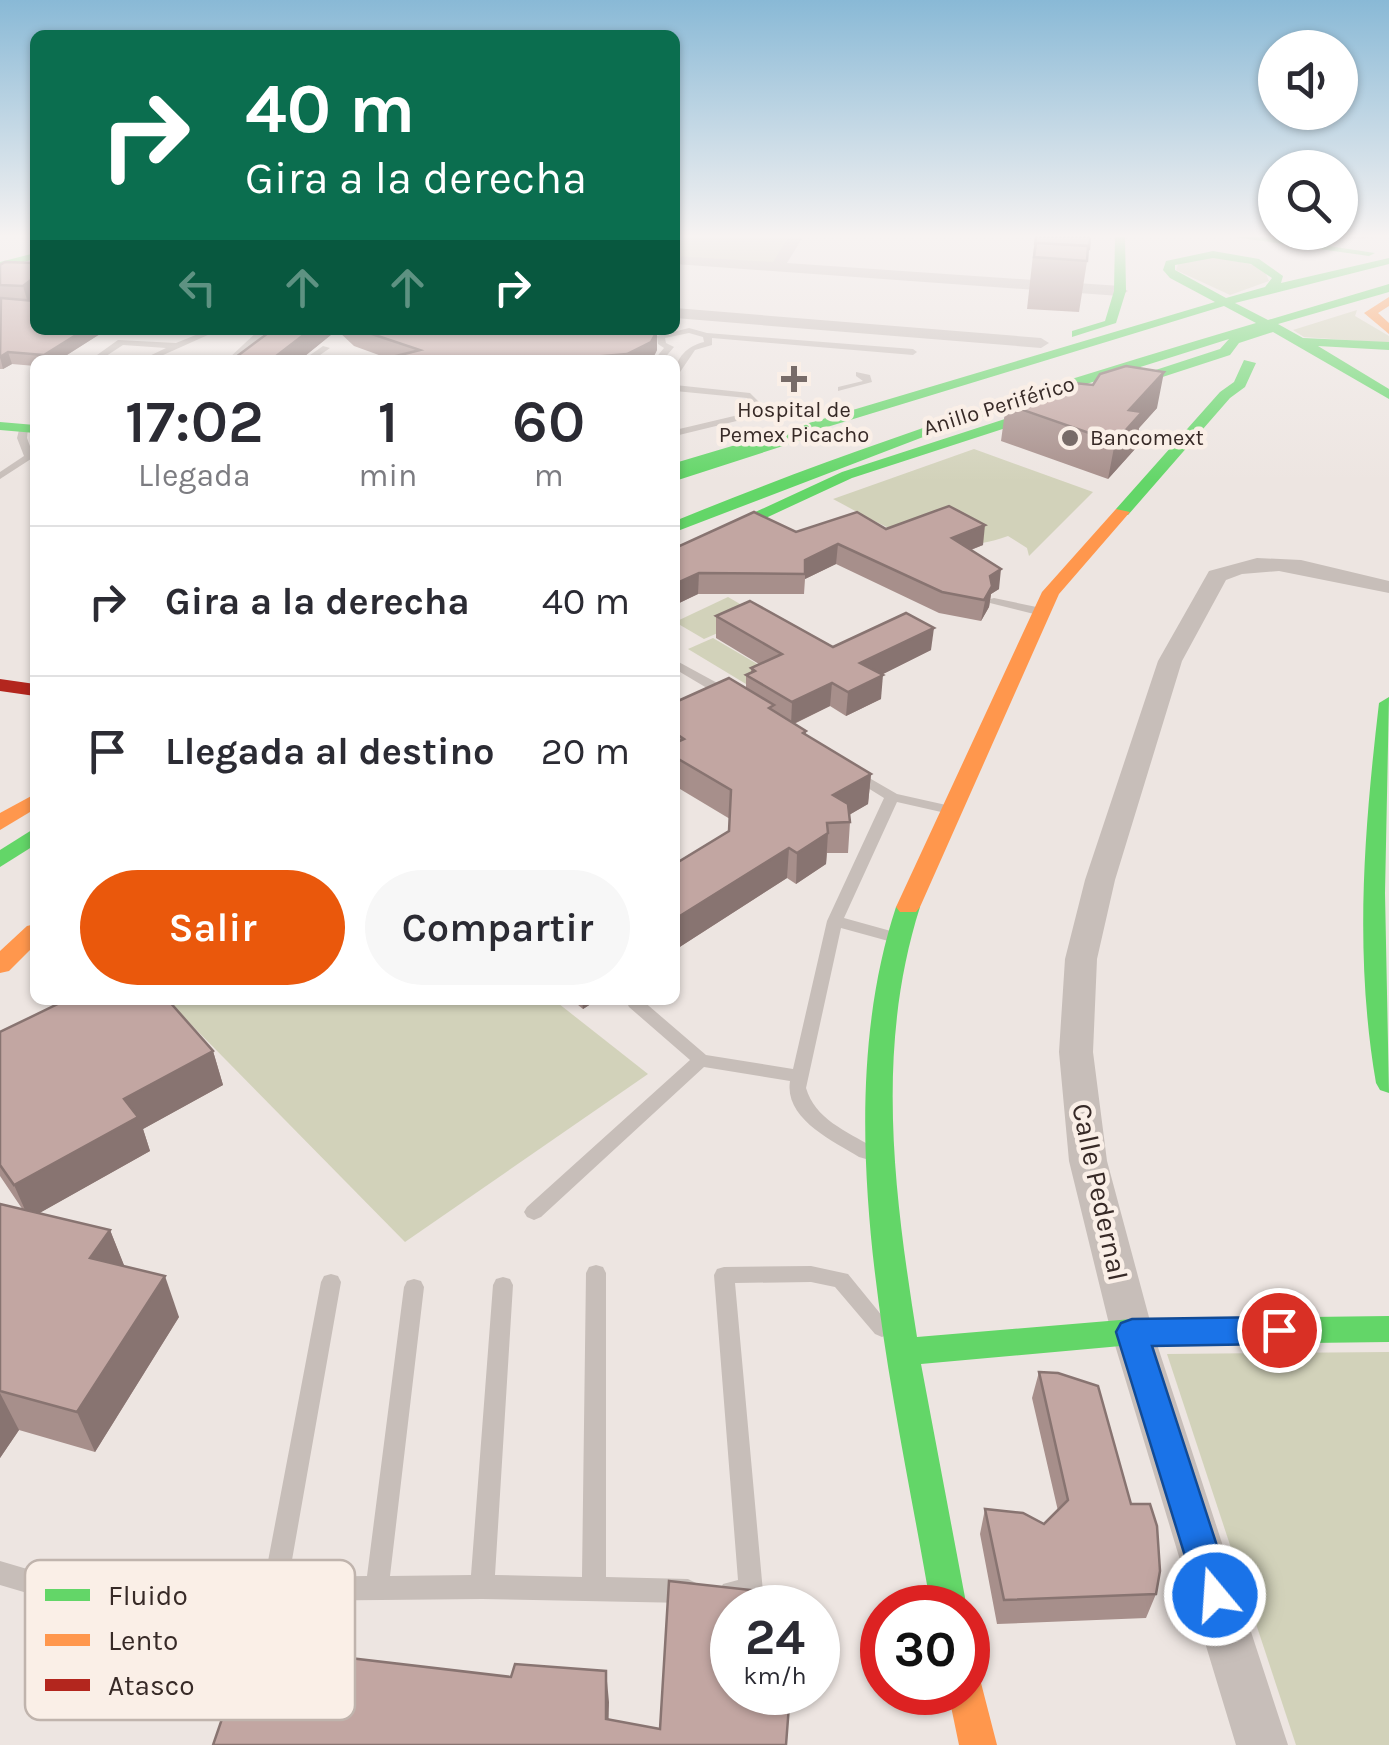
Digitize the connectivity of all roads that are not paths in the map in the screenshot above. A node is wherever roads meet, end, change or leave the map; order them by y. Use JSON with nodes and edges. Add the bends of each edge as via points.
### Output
{"nodes":[{"id":1,"x":741,"y":318,"type":"edge"},
{"id":2,"x":1111,"y":318,"type":"edge"},
{"id":3,"x":1116,"y":318,"type":"edge"},
{"id":4,"x":1189,"y":318,"type":"edge"},
{"id":5,"x":1192,"y":318,"type":"edge"},
{"id":6,"x":1204,"y":318,"type":"edge"},
{"id":7,"x":1214,"y":318,"type":"edge"},
{"id":8,"x":1233,"y":318,"type":"edge"},
{"id":9,"x":1241,"y":318,"type":"edge"},
{"id":10,"x":1252,"y":318,"type":"edge"},
{"id":11,"x":1259,"y":318,"type":"edge"},
{"id":12,"x":1110,"y":322,"type":"junction"},
{"id":13,"x":1155,"y":328,"type":"junction"},
{"id":14,"x":680,"y":332,"type":"edge"},
{"id":15,"x":203,"y":335,"type":"edge"},
{"id":16,"x":258,"y":335,"type":"edge"},
{"id":17,"x":666,"y":335,"type":"edge"},
{"id":18,"x":708,"y":335,"type":"junction"},
{"id":19,"x":1041,"y":343,"type":"junction"},
{"id":20,"x":177,"y":346,"type":"junction"},
{"id":21,"x":1389,"y":346,"type":"edge"},
{"id":22,"x":326,"y":348,"type":"dead end"},
{"id":23,"x":913,"y":352,"type":"dead end"},
{"id":24,"x":1211,"y":352,"type":"junction"},
{"id":25,"x":102,"y":355,"type":"edge"},
{"id":26,"x":156,"y":355,"type":"edge"},
{"id":27,"x":236,"y":355,"type":"edge"},
{"id":28,"x":315,"y":355,"type":"edge"},
{"id":29,"x":663,"y":355,"type":"edge"},
{"id":30,"x":1249,"y":363,"type":"junction"},
{"id":31,"x":680,"y":366,"type":"edge"},
{"id":32,"x":1342,"y":367,"type":"junction"},
{"id":33,"x":859,"y":374,"type":"dead end"},
{"id":34,"x":1162,"y":378,"type":"junction"},
{"id":35,"x":841,"y":388,"type":"dead end"},
{"id":36,"x":680,"y":389,"type":"edge"},
{"id":37,"x":1389,"y":394,"type":"edge"},
{"id":38,"x":1226,"y":395,"type":"junction"},
{"id":39,"x":19,"y":428,"type":"edge"},
{"id":40,"x":680,"y":432,"type":"edge"},
{"id":41,"x":758,"y":440,"type":"junction"},
{"id":42,"x":680,"y":466,"type":"edge"},
{"id":43,"x":680,"y":474,"type":"edge"},
{"id":44,"x":0,"y":476,"type":"edge"},
{"id":45,"x":680,"y":491,"type":"edge"},
{"id":46,"x":680,"y":501,"type":"edge"},
{"id":47,"x":680,"y":512,"type":"edge"},
{"id":48,"x":746,"y":521,"type":"junction"},
{"id":49,"x":680,"y":525,"type":"edge"},
{"id":50,"x":680,"y":552,"type":"edge"},
{"id":51,"x":1386,"y":587,"type":"dead end"},
{"id":52,"x":994,"y":600,"type":"edge"},
{"id":53,"x":1042,"y":612,"type":"junction"},
{"id":54,"x":680,"y":667,"type":"edge"},
{"id":55,"x":0,"y":686,"type":"edge"},
{"id":56,"x":30,"y":689,"type":"edge"},
{"id":57,"x":733,"y":698,"type":"edge"},
{"id":58,"x":1389,"y":703,"type":"edge"},
{"id":59,"x":844,"y":767,"type":"edge"},
{"id":60,"x":892,"y":797,"type":"junction"},
{"id":61,"x":30,"y":803,"type":"edge"},
{"id":62,"x":950,"y":810,"type":"junction"},
{"id":63,"x":30,"y":819,"type":"edge"},
{"id":64,"x":0,"y":822,"type":"edge"},
{"id":65,"x":30,"y":838,"type":"edge"},
{"id":66,"x":0,"y":839,"type":"edge"},
{"id":67,"x":30,"y":856,"type":"edge"},
{"id":68,"x":0,"y":860,"type":"edge"},
{"id":69,"x":0,"y":877,"type":"edge"},
{"id":70,"x":30,"y":915,"type":"edge"},
{"id":71,"x":834,"y":921,"type":"junction"},
{"id":72,"x":30,"y":937,"type":"edge"},
{"id":73,"x":0,"y":938,"type":"edge"},
{"id":74,"x":896,"y":938,"type":"junction"},
{"id":75,"x":30,"y":944,"type":"edge"},
{"id":76,"x":0,"y":965,"type":"edge"},
{"id":77,"x":636,"y":1005,"type":"edge"},
{"id":78,"x":701,"y":1060,"type":"junction"},
{"id":79,"x":799,"y":1076,"type":"junction"},
{"id":80,"x":1389,"y":1083,"type":"edge"},
{"id":81,"x":877,"y":1159,"type":"junction"},
{"id":82,"x":534,"y":1212,"type":"dead end"},
{"id":83,"x":596,"y":1272,"type":"dead end"},
{"id":84,"x":332,"y":1282,"type":"dead end"},
{"id":85,"x":504,"y":1285,"type":"dead end"},
{"id":86,"x":414,"y":1287,"type":"dead end"},
{"id":87,"x":1389,"y":1329,"type":"edge"},
{"id":88,"x":1132,"y":1332,"type":"junction"},
{"id":89,"x":902,"y":1352,"type":"junction"},
{"id":90,"x":280,"y":1560,"type":"edge"},
{"id":91,"x":0,"y":1573,"type":"edge"},
{"id":92,"x":25,"y":1580,"type":"edge"},
{"id":93,"x":946,"y":1585,"type":"edge"},
{"id":94,"x":482,"y":1586,"type":"junction"},
{"id":95,"x":355,"y":1588,"type":"edge"},
{"id":96,"x":377,"y":1588,"type":"junction"},
{"id":97,"x":594,"y":1591,"type":"junction"},
{"id":98,"x":972,"y":1715,"type":"edge"},
{"id":99,"x":978,"y":1745,"type":"edge"},
{"id":100,"x":1262,"y":1745,"type":"edge"}],
"edges":[{"from":1,"to":19,"type":"street"},
{"from":2,"to":12,"type":"main road"},
{"from":3,"to":12,"type":"main road"},
{"from":4,"to":34,"type":"main road","via":[[1238,358]]},
{"from":5,"to":43,"type":"main road"},
{"from":6,"to":13,"type":"main road","name":"Anillo Periférico"},
{"from":7,"to":30,"type":"main road","via":[[1233,333]]},
{"from":8,"to":46,"type":"main road","via":[[787,458]]},
{"from":9,"to":47,"type":"main road","via":[[813,459]]},
{"from":10,"to":32,"type":"main road"},
{"from":11,"to":24,"type":"main road","name":"Anillo Periférico"},
{"from":12,"to":19,"type":"main road"},
{"from":13,"to":41,"type":"main road"},
{"from":13,"to":45,"type":"main road","name":"Anillo Periférico"},
{"from":14,"to":18,"type":"lane"},
{"from":15,"to":20,"type":"lane"},
{"from":16,"to":27,"type":"lane"},
{"from":17,"to":29,"type":"lane","via":[[662,344],[670,347]]},
{"from":18,"to":23,"type":"lane"},
{"from":18,"to":31,"type":"lane","via":[[709,343],[692,348]]},
{"from":19,"to":41,"type":"main road"},
{"from":20,"to":25,"type":"lane","via":[[121,342]]},
{"from":20,"to":26,"type":"lane"},
{"from":21,"to":24,"type":"main road","via":[[1318,341]]},
{"from":22,"to":28,"type":"lane"},
{"from":24,"to":48,"type":"main road","via":[[893,458]]},
{"from":24,"to":49,"type":"main road","name":"Anillo Periférico","via":[[862,449]]},
{"from":30,"to":32,"type":"main road","via":[[1280,358]]},
{"from":30,"to":38,"type":"main road"},
{"from":32,"to":37,"type":"main road"},
{"from":33,"to":35,"type":"lane","via":[[868,382]]},
{"from":34,"to":38,"type":"main road"},
{"from":34,"to":48,"type":"main road"},
{"from":36,"to":40,"type":"lane","via":[[750,396],[759,406],[754,414]]},
{"from":38,"to":53,"type":"main road","via":[[1051,592]]},
{"from":39,"to":44,"type":"lane","via":[[29,457]]},
{"from":41,"to":42,"type":"main road"},
{"from":48,"to":50,"type":"main road"},
{"from":51,"to":88,"type":"street","name":"Calle Pedernal","via":[[1290,566],[1225,572],[1170,662],[1089,918],[1077,1004],[1088,1161]]},
{"from":52,"to":53,"type":"lane"},
{"from":53,"to":62,"type":"main road"},
{"from":54,"to":57,"type":"lane"},
{"from":55,"to":56,"type":"main road"},
{"from":58,"to":80,"type":"main road","via":[[1372,873],[1376,1033]]},
{"from":59,"to":60,"type":"lane"},
{"from":60,"to":62,"type":"lane"},
{"from":60,"to":71,"type":"lane"},
{"from":61,"to":64,"type":"main road"},
{"from":62,"to":74,"type":"main road"},
{"from":63,"to":66,"type":"main road"},
{"from":65,"to":68,"type":"main road"},
{"from":67,"to":69,"type":"main road"},
{"from":70,"to":73,"type":"main road"},
{"from":71,"to":74,"type":"lane"},
{"from":71,"to":79,"type":"lane"},
{"from":72,"to":76,"type":"main road"},
{"from":74,"to":81,"type":"main road","via":[[883,1000]]},
{"from":75,"to":76,"type":"main road"},
{"from":77,"to":78,"type":"lane"},
{"from":78,"to":79,"type":"lane"},
{"from":78,"to":82,"type":"lane"},
{"from":79,"to":81,"type":"lane","via":[[806,1112]]},
{"from":81,"to":89,"type":"main road"},
{"from":83,"to":97,"type":"lane"},
{"from":84,"to":90,"type":"lane"},
{"from":85,"to":94,"type":"lane"},
{"from":86,"to":96,"type":"lane"},
{"from":87,"to":88,"type":"main road"},
{"from":88,"to":89,"type":"main road"},
{"from":88,"to":100,"type":"street","name":"Calle Pedernal"},
{"from":89,"to":93,"type":"main road"},
{"from":89,"to":97,"type":"lane","via":[[841,1280],[724,1275],[751,1592]]},
{"from":91,"to":92,"type":"lane"},
{"from":94,"to":96,"type":"lane"},
{"from":94,"to":97,"type":"lane"},
{"from":95,"to":96,"type":"lane"},
{"from":98,"to":99,"type":"main road"}]}
